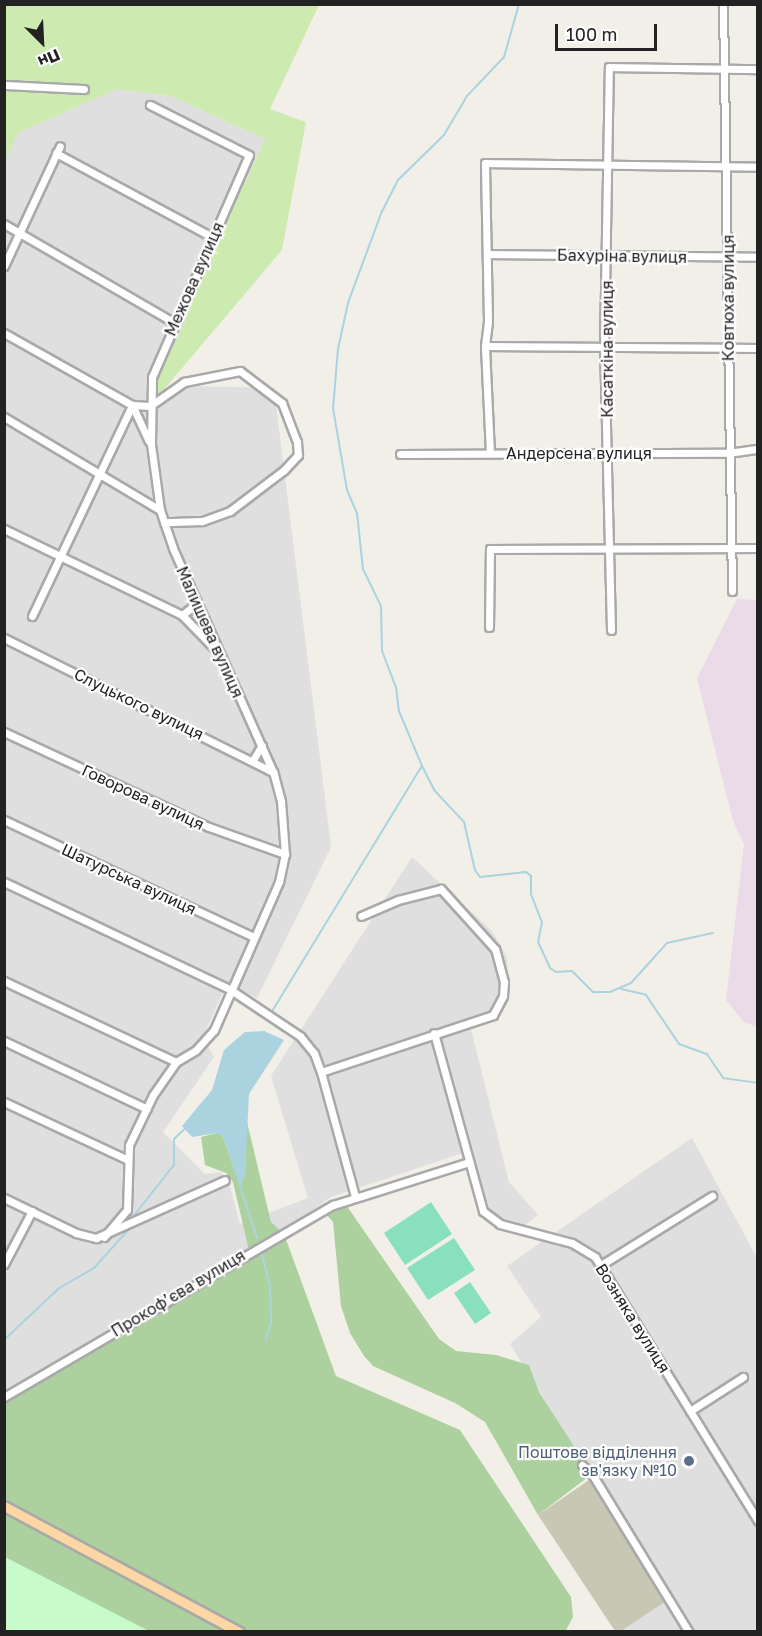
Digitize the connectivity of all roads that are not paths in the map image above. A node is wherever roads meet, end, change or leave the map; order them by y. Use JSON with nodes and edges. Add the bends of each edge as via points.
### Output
{"nodes":[{"id":1,"x":723,"y":4,"type":"edge"},
{"id":2,"x":724,"y":68,"type":"junction"},
{"id":3,"x":758,"y":69,"type":"edge"},
{"id":4,"x":4,"y":85,"type":"edge"},
{"id":5,"x":84,"y":89,"type":"dead end"},
{"id":6,"x":150,"y":105,"type":"dead end"},
{"id":7,"x":606,"y":166,"type":"junction"},
{"id":8,"x":724,"y":167,"type":"junction"},
{"id":9,"x":758,"y":167,"type":"edge"},
{"id":10,"x":4,"y":224,"type":"edge"},
{"id":11,"x":20,"y":232,"type":"junction"},
{"id":12,"x":212,"y":237,"type":"junction"},
{"id":13,"x":487,"y":254,"type":"junction"},
{"id":14,"x":607,"y":256,"type":"junction"},
{"id":15,"x":729,"y":257,"type":"junction"},
{"id":16,"x":758,"y":257,"type":"edge"},
{"id":17,"x":4,"y":266,"type":"edge"},
{"id":18,"x":173,"y":322,"type":"junction"},
{"id":19,"x":4,"y":333,"type":"edge"},
{"id":20,"x":485,"y":346,"type":"junction"},
{"id":21,"x":604,"y":347,"type":"junction"},
{"id":22,"x":728,"y":348,"type":"junction"},
{"id":23,"x":758,"y":348,"type":"edge"},
{"id":24,"x":132,"y":405,"type":"junction"},
{"id":25,"x":150,"y":406,"type":"junction"},
{"id":26,"x":4,"y":417,"type":"edge"},
{"id":27,"x":151,"y":444,"type":"junction"},
{"id":28,"x":758,"y":449,"type":"edge"},
{"id":29,"x":490,"y":453,"type":"junction"},
{"id":30,"x":728,"y":453,"type":"junction"},
{"id":31,"x":400,"y":454,"type":"dead end"},
{"id":32,"x":608,"y":454,"type":"junction"},
{"id":33,"x":101,"y":475,"type":"junction"},
{"id":34,"x":160,"y":510,"type":"junction"},
{"id":35,"x":164,"y":522,"type":"junction"},
{"id":36,"x":4,"y":529,"type":"edge"},
{"id":37,"x":730,"y":548,"type":"junction"},
{"id":38,"x":758,"y":548,"type":"edge"},
{"id":39,"x":610,"y":549,"type":"junction"},
{"id":40,"x":59,"y":556,"type":"junction"},
{"id":41,"x":732,"y":591,"type":"dead end"},
{"id":42,"x":196,"y":604,"type":"junction"},
{"id":43,"x":182,"y":615,"type":"junction"},
{"id":44,"x":32,"y":616,"type":"dead end"},
{"id":45,"x":489,"y":627,"type":"dead end"},
{"id":46,"x":611,"y":630,"type":"dead end"},
{"id":47,"x":4,"y":638,"type":"edge"},
{"id":48,"x":219,"y":652,"type":"junction"},
{"id":49,"x":4,"y":732,"type":"edge"},
{"id":50,"x":262,"y":745,"type":"junction"},
{"id":51,"x":253,"y":760,"type":"junction"},
{"id":52,"x":273,"y":772,"type":"junction"},
{"id":53,"x":4,"y":820,"type":"edge"},
{"id":54,"x":285,"y":854,"type":"junction"},
{"id":55,"x":4,"y":882,"type":"edge"},
{"id":56,"x":362,"y":916,"type":"dead end"},
{"id":57,"x":254,"y":938,"type":"junction"},
{"id":58,"x":4,"y":981,"type":"edge"},
{"id":59,"x":231,"y":990,"type":"junction"},
{"id":60,"x":434,"y":1033,"type":"junction"},
{"id":61,"x":4,"y":1041,"type":"edge"},
{"id":62,"x":176,"y":1062,"type":"junction"},
{"id":63,"x":321,"y":1072,"type":"junction"},
{"id":64,"x":4,"y":1102,"type":"edge"},
{"id":65,"x":147,"y":1109,"type":"junction"},
{"id":66,"x":126,"y":1159,"type":"junction"},
{"id":67,"x":469,"y":1162,"type":"junction"},
{"id":68,"x":225,"y":1180,"type":"dead end"},
{"id":69,"x":355,"y":1196,"type":"junction"},
{"id":70,"x":712,"y":1196,"type":"dead end"},
{"id":71,"x":4,"y":1198,"type":"edge"},
{"id":72,"x":32,"y":1211,"type":"junction"},
{"id":73,"x":104,"y":1237,"type":"junction"},
{"id":74,"x":4,"y":1264,"type":"edge"},
{"id":75,"x":601,"y":1265,"type":"junction"},
{"id":76,"x":743,"y":1377,"type":"dead end"},
{"id":77,"x":4,"y":1397,"type":"edge"},
{"id":78,"x":690,"y":1411,"type":"junction"},
{"id":79,"x":582,"y":1465,"type":"dead end"},
{"id":80,"x":4,"y":1506,"type":"edge"},
{"id":81,"x":758,"y":1521,"type":"edge"},
{"id":82,"x":239,"y":1632,"type":"edge"},
{"id":83,"x":689,"y":1632,"type":"edge"}],
"edges":[{"from":1,"to":2,"type":"street","name":"Ковтюха вулиця"},
{"from":2,"to":3,"type":"street"},
{"from":2,"to":7,"type":"street","name":"Касаткіна вулиця","via":[[609,67]]},
{"from":2,"to":8,"type":"street","name":"Ковтюха вулиця"},
{"from":4,"to":5,"type":"street"},
{"from":6,"to":12,"type":"street","name":"Межова вулиця","via":[[249,155]]},
{"from":7,"to":8,"type":"street"},
{"from":7,"to":13,"type":"street","via":[[485,163]]},
{"from":7,"to":14,"type":"street","name":"Касаткіна вулиця"},
{"from":8,"to":9,"type":"street"},
{"from":8,"to":15,"type":"street","name":"Ковтюха вулиця"},
{"from":10,"to":11,"type":"street"},
{"from":11,"to":12,"type":"street","via":[[58,149]]},
{"from":11,"to":17,"type":"street"},
{"from":11,"to":18,"type":"street"},
{"from":12,"to":18,"type":"street","name":"Межова вулиця"},
{"from":13,"to":14,"type":"street","name":"Бахуріна вулиця"},
{"from":13,"to":20,"type":"street"},
{"from":14,"to":15,"type":"street","name":"Бахуріна вулиця"},
{"from":14,"to":21,"type":"street","name":"Касаткіна вулиця"},
{"from":15,"to":16,"type":"street","name":"Бахуріна вулиця"},
{"from":15,"to":22,"type":"street","name":"Ковтюха вулиця"},
{"from":18,"to":25,"type":"street","name":"Межова вулиця","via":[[152,377]]},
{"from":19,"to":24,"type":"street"},
{"from":20,"to":21,"type":"street"},
{"from":20,"to":29,"type":"street"},
{"from":21,"to":22,"type":"street"},
{"from":21,"to":32,"type":"street","name":"Касаткіна вулиця"},
{"from":22,"to":23,"type":"street"},
{"from":22,"to":30,"type":"street","name":"Ковтюха вулиця"},
{"from":24,"to":25,"type":"street"},
{"from":24,"to":27,"type":"street"},
{"from":24,"to":33,"type":"street"},
{"from":25,"to":27,"type":"street","name":"Малишева вулиця"},
{"from":25,"to":35,"type":"street","via":[[184,382],[240,371],[282,403],[297,442],[298,455],[284,470],[230,511],[202,520]]},
{"from":26,"to":33,"type":"street"},
{"from":27,"to":34,"type":"street","name":"Малишева вулиця"},
{"from":28,"to":30,"type":"street","name":"Андерсена вулиця"},
{"from":29,"to":31,"type":"street","name":"Андерсена вулиця"},
{"from":29,"to":32,"type":"street","name":"Андерсена вулиця"},
{"from":30,"to":32,"type":"street","name":"Андерсена вулиця"},
{"from":30,"to":37,"type":"street","name":"Ковтюха вулиця"},
{"from":32,"to":39,"type":"street","name":"Касаткіна вулиця"},
{"from":33,"to":34,"type":"street"},
{"from":33,"to":40,"type":"street"},
{"from":34,"to":35,"type":"street","name":"Малишева вулиця"},
{"from":35,"to":42,"type":"street","name":"Малишева вулиця"},
{"from":36,"to":40,"type":"street"},
{"from":37,"to":38,"type":"street"},
{"from":37,"to":39,"type":"street"},
{"from":37,"to":41,"type":"street","name":"Ковтюха вулиця"},
{"from":39,"to":45,"type":"street","via":[[490,549]]},
{"from":39,"to":46,"type":"street","name":"Касаткіна вулиця"},
{"from":40,"to":43,"type":"street"},
{"from":40,"to":44,"type":"street"},
{"from":42,"to":43,"type":"street"},
{"from":42,"to":48,"type":"street","name":"Малишева вулиця"},
{"from":43,"to":48,"type":"street"},
{"from":47,"to":51,"type":"street","name":"Слуцького вулиця"},
{"from":48,"to":50,"type":"street","name":"Малишева вулиця"},
{"from":49,"to":54,"type":"street","name":"Говорова вулиця","via":[[208,827]]},
{"from":50,"to":51,"type":"street"},
{"from":50,"to":52,"type":"street","name":"Малишева вулиця"},
{"from":51,"to":52,"type":"street","name":"Слуцького вулиця"},
{"from":52,"to":54,"type":"street","name":"Малишева вулиця","via":[[281,801]]},
{"from":53,"to":57,"type":"street","name":"Шатурська вулиця"},
{"from":54,"to":57,"type":"street","name":"Малишева вулиця","via":[[279,882]]},
{"from":55,"to":59,"type":"street"},
{"from":56,"to":60,"type":"street","via":[[398,900],[441,889],[487,938],[499,958],[503,996],[493,1015]]},
{"from":57,"to":59,"type":"street","name":"Малишева вулиця"},
{"from":58,"to":62,"type":"street"},
{"from":59,"to":62,"type":"street","name":"Малишева вулиця","via":[[206,1041]]},
{"from":59,"to":63,"type":"street","via":[[300,1036],[314,1053]]},
{"from":60,"to":63,"type":"street"},
{"from":60,"to":67,"type":"street","name":"Возняка вулиця"},
{"from":61,"to":65,"type":"street"},
{"from":62,"to":65,"type":"street","name":"Малишева вулиця","via":[[161,1078]]},
{"from":63,"to":69,"type":"street"},
{"from":64,"to":66,"type":"street"},
{"from":65,"to":66,"type":"street","name":"Малишева вулиця"},
{"from":66,"to":73,"type":"street","via":[[130,1188],[127,1210]]},
{"from":67,"to":69,"type":"street","name":"Прокоф’єва вулиця"},
{"from":67,"to":75,"type":"street","name":"Возняка вулиця","via":[[479,1202],[489,1220],[582,1246]]},
{"from":68,"to":73,"type":"street"},
{"from":69,"to":77,"type":"street","name":"Прокоф’єва вулиця","via":[[241,1256]]},
{"from":70,"to":75,"type":"street"},
{"from":71,"to":72,"type":"street"},
{"from":72,"to":73,"type":"street","via":[[86,1237]]},
{"from":72,"to":74,"type":"street"},
{"from":75,"to":78,"type":"street","name":"Возняка вулиця"},
{"from":76,"to":78,"type":"street"},
{"from":78,"to":81,"type":"street","name":"Возняка вулиця"},
{"from":79,"to":83,"type":"street","via":[[592,1474]]},
{"from":80,"to":82,"type":"main road"}]}
